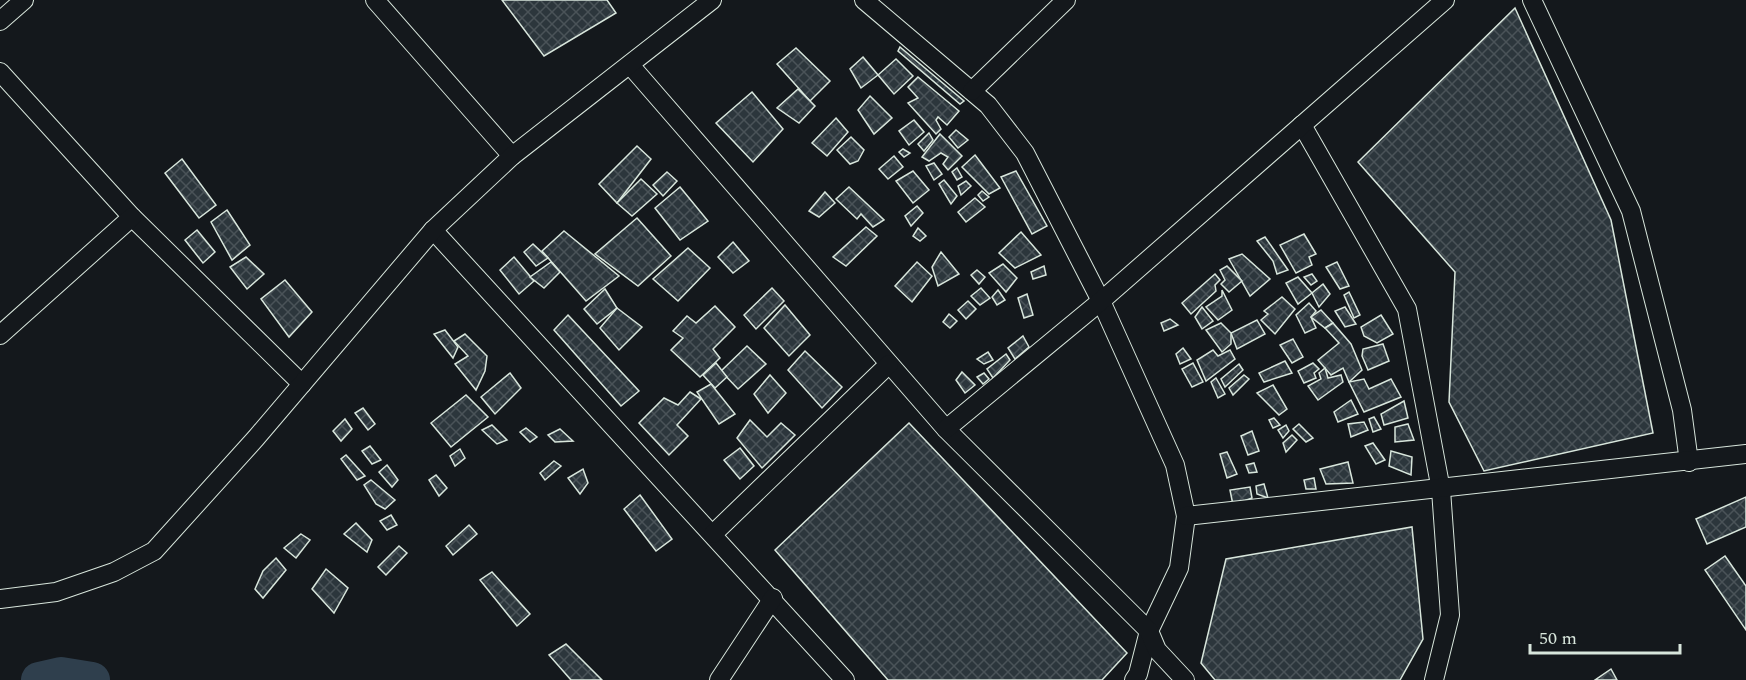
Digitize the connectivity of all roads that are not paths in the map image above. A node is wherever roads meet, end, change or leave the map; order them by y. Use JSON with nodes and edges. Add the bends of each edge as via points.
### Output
{"nodes":[{"id":1,"x":24,"y":0,"type":"edge"},
{"id":2,"x":375,"y":0,"type":"edge"},
{"id":3,"x":712,"y":0,"type":"edge"},
{"id":4,"x":864,"y":0,"type":"edge"},
{"id":5,"x":1066,"y":0,"type":"edge"},
{"id":6,"x":1445,"y":0,"type":"edge"},
{"id":7,"x":1532,"y":0,"type":"edge"},
{"id":8,"x":0,"y":21,"type":"edge"},
{"id":9,"x":630,"y":65,"type":"junction"},
{"id":10,"x":0,"y":72,"type":"edge"},
{"id":11,"x":972,"y":91,"type":"junction"},
{"id":12,"x":1302,"y":125,"type":"junction"},
{"id":13,"x":512,"y":156,"type":"junction"},
{"id":14,"x":132,"y":217,"type":"junction"},
{"id":15,"x":433,"y":230,"type":"junction"},
{"id":16,"x":1101,"y":301,"type":"junction"},
{"id":17,"x":0,"y":335,"type":"edge"},
{"id":18,"x":889,"y":364,"type":"junction"},
{"id":19,"x":302,"y":384,"type":"junction"},
{"id":20,"x":946,"y":429,"type":"junction"},
{"id":21,"x":1746,"y":454,"type":"edge"},
{"id":22,"x":1689,"y":462,"type":"junction"},
{"id":23,"x":1441,"y":490,"type":"junction"},
{"id":24,"x":1186,"y":516,"type":"junction"},
{"id":25,"x":713,"y":534,"type":"junction"},
{"id":26,"x":772,"y":598,"type":"junction"},
{"id":27,"x":0,"y":599,"type":"edge"},
{"id":28,"x":1149,"y":631,"type":"junction"},
{"id":29,"x":719,"y":680,"type":"edge"},
{"id":30,"x":845,"y":680,"type":"edge"},
{"id":31,"x":1134,"y":680,"type":"edge"},
{"id":32,"x":1185,"y":680,"type":"edge"},
{"id":33,"x":1434,"y":680,"type":"edge"}],
"edges":[{"from":1,"to":8,"type":"street"},
{"from":2,"to":13,"type":"street"},
{"from":3,"to":9,"type":"street"},
{"from":4,"to":11,"type":"street"},
{"from":5,"to":11,"type":"street"},
{"from":6,"to":12,"type":"street"},
{"from":7,"to":22,"type":"street","via":[[1631,211],[1682,410]]},
{"from":9,"to":13,"type":"street"},
{"from":9,"to":18,"type":"street"},
{"from":10,"to":14,"type":"street"},
{"from":11,"to":16,"type":"street","via":[[988,105],[1024,153]]},
{"from":12,"to":16,"type":"street"},
{"from":12,"to":23,"type":"street","via":[[1407,309]]},
{"from":13,"to":15,"type":"street"},
{"from":14,"to":17,"type":"street"},
{"from":14,"to":19,"type":"street"},
{"from":15,"to":19,"type":"street"},
{"from":15,"to":25,"type":"street"},
{"from":16,"to":20,"type":"street"},
{"from":16,"to":24,"type":"street","via":[[1175,465]]},
{"from":18,"to":20,"type":"street"},
{"from":18,"to":25,"type":"street"},
{"from":19,"to":27,"type":"street","via":[[154,551],[114,572],[56,592]]},
{"from":20,"to":28,"type":"street"},
{"from":21,"to":22,"type":"street"},
{"from":22,"to":23,"type":"street"},
{"from":23,"to":24,"type":"street"},
{"from":23,"to":33,"type":"street","via":[[1450,615]]},
{"from":24,"to":28,"type":"street","via":[[1179,568]]},
{"from":25,"to":26,"type":"street"},
{"from":26,"to":29,"type":"street"},
{"from":26,"to":30,"type":"street"},
{"from":28,"to":31,"type":"street"},
{"from":28,"to":32,"type":"street","via":[[1157,650]]}]}
